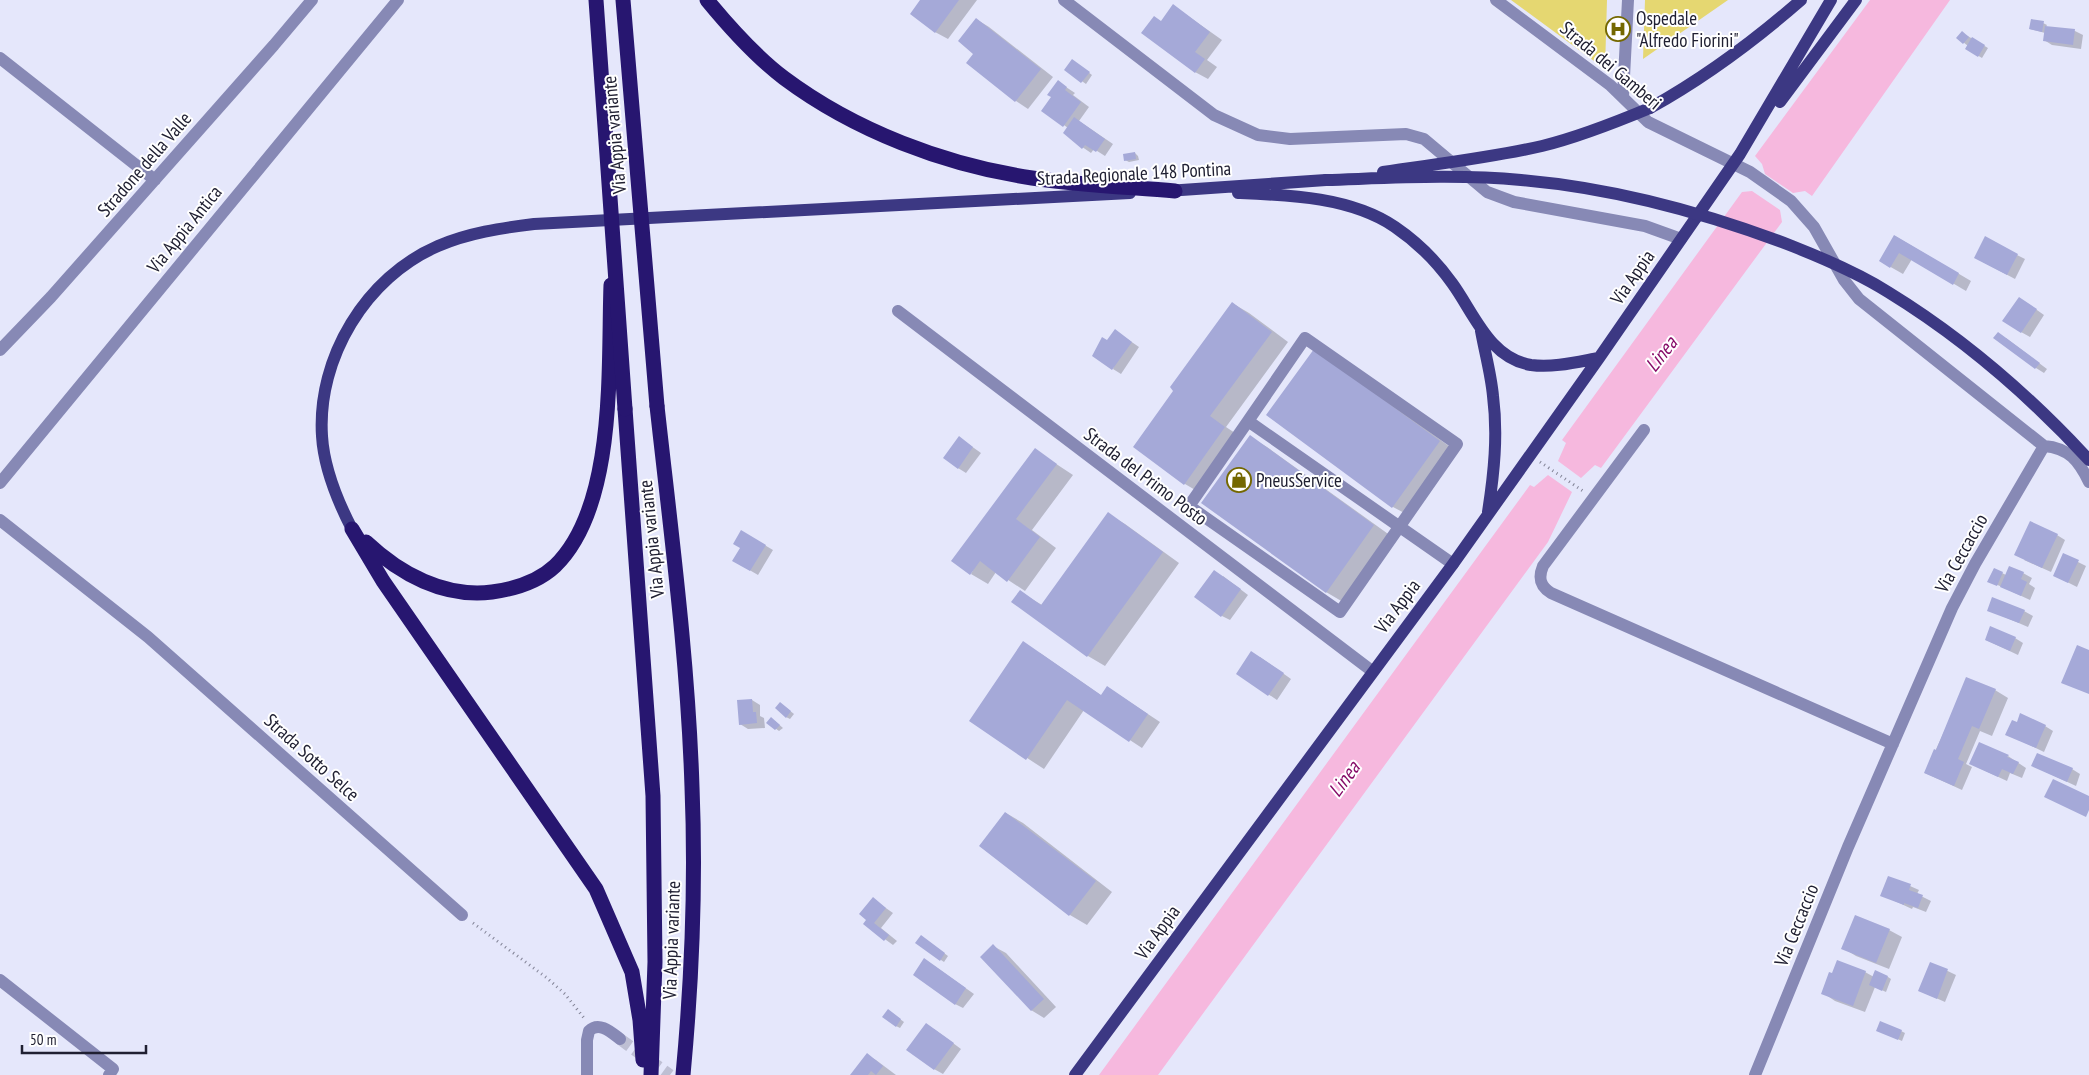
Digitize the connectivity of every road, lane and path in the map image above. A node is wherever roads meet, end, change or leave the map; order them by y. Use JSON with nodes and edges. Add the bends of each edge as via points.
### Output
{"nodes":[{"id":1,"x":312,"y":0,"type":"edge"},
{"id":2,"x":398,"y":0,"type":"edge"},
{"id":3,"x":596,"y":0,"type":"edge"},
{"id":4,"x":623,"y":0,"type":"edge"},
{"id":5,"x":707,"y":0,"type":"edge"},
{"id":6,"x":1064,"y":0,"type":"edge"},
{"id":7,"x":1496,"y":0,"type":"edge"},
{"id":8,"x":1628,"y":0,"type":"edge"},
{"id":9,"x":1801,"y":0,"type":"edge"},
{"id":10,"x":1832,"y":0,"type":"edge"},
{"id":11,"x":1856,"y":0,"type":"edge"},
{"id":12,"x":0,"y":58,"type":"edge"},
{"id":13,"x":1623,"y":96,"type":"junction"},
{"id":14,"x":1737,"y":159,"type":"junction"},
{"id":15,"x":155,"y":180,"type":"junction"},
{"id":16,"x":1326,"y":180,"type":"junction"},
{"id":17,"x":1175,"y":191,"type":"junction"},
{"id":18,"x":612,"y":228,"type":"junction"},
{"id":19,"x":1681,"y":239,"type":"junction"},
{"id":20,"x":898,"y":311,"type":"dead end"},
{"id":21,"x":1480,"y":329,"type":"junction"},
{"id":22,"x":0,"y":350,"type":"edge"},
{"id":23,"x":1599,"y":358,"type":"junction"},
{"id":24,"x":1248,"y":421,"type":"junction"},
{"id":25,"x":1644,"y":430,"type":"dead end"},
{"id":26,"x":2044,"y":446,"type":"junction"},
{"id":27,"x":2089,"y":460,"type":"edge"},
{"id":28,"x":1551,"y":468,"type":"dead end"},
{"id":29,"x":2089,"y":482,"type":"edge"},
{"id":30,"x":0,"y":483,"type":"edge"},
{"id":31,"x":1578,"y":487,"type":"dead end"},
{"id":32,"x":1487,"y":516,"type":"junction"},
{"id":33,"x":0,"y":520,"type":"edge"},
{"id":34,"x":1400,"y":526,"type":"junction"},
{"id":35,"x":352,"y":529,"type":"junction"},
{"id":36,"x":1453,"y":564,"type":"junction"},
{"id":37,"x":1372,"y":671,"type":"junction"},
{"id":38,"x":1893,"y":744,"type":"junction"},
{"id":39,"x":462,"y":915,"type":"joint"},
{"id":40,"x":0,"y":980,"type":"edge"},
{"id":41,"x":592,"y":1028,"type":"junction"},
{"id":42,"x":620,"y":1039,"type":"tunnel mouth"},
{"id":43,"x":109,"y":1075,"type":"edge"},
{"id":44,"x":587,"y":1075,"type":"edge"},
{"id":45,"x":643,"y":1075,"type":"edge"},
{"id":46,"x":651,"y":1075,"type":"edge"},
{"id":47,"x":683,"y":1075,"type":"edge"},
{"id":48,"x":1075,"y":1075,"type":"edge"},
{"id":49,"x":1755,"y":1075,"type":"edge"}],
"edges":[{"from":1,"to":15,"type":"street","name":"Stradone della Valle"},
{"from":2,"to":30,"type":"street","name":"Via Appia Antica"},
{"from":3,"to":18,"type":"highway","name":"Via Appia variante","bridge":true},
{"from":4,"to":47,"type":"highway","name":"Via Appia variante","bridge":true,"via":[[658,406],[683,646],[692,788],[693,927]]},
{"from":5,"to":17,"type":"highway","via":[[750,48],[797,87],[847,116],[904,142],[960,162],[1015,175]]},
{"from":6,"to":19,"type":"street","via":[[1214,115],[1258,135],[1290,139],[1406,134],[1424,139],[1487,192],[1514,202],[1645,226]]},
{"from":7,"to":13,"type":"street","name":"Strada dei Gamberi"},
{"from":8,"to":13,"type":"street"},
{"from":9,"to":16,"type":"main road","bridge":true,"via":[[1738,51],[1689,85],[1650,108],[1586,134],[1469,160]]},
{"from":10,"to":14,"type":"main road","name":"Via Appia"},
{"from":11,"to":14,"type":"main road","name":"Via Appia"},
{"from":12,"to":15,"type":"street"},
{"from":13,"to":14,"type":"street","name":"Strada dei Gamberi","via":[[1648,122]]},
{"from":14,"to":19,"type":"main road","name":"Via Appia"},
{"from":14,"to":26,"type":"street","via":[[1799,208],[1859,299]]},
{"from":15,"to":22,"type":"street","name":"Stradone della Valle"},
{"from":16,"to":17,"type":"main road","name":"Strada Regionale 148 Pontina"},
{"from":16,"to":27,"type":"main road","name":"Strada Regionale 148 Pontina","bridge":true,"via":[[1479,177],[1543,182],[1656,203],[1775,240],[1855,274],[1932,321],[2005,377]]},
{"from":17,"to":21,"type":"main road","via":[[1311,199],[1378,217],[1417,245],[1451,282]]},
{"from":17,"to":35,"type":"main road","name":"Strada Regionale 148 Pontina","via":[[534,224],[467,236],[438,246],[385,283],[359,311],[340,345],[328,380],[323,409],[323,445],[334,488]]},
{"from":18,"to":35,"type":"highway","bridge":true,"via":[[606,412],[596,485],[584,523],[555,565],[530,581],[508,589],[462,592],[437,586],[394,565]]},
{"from":18,"to":46,"type":"highway","name":"Via Appia variante","bridge":true,"via":[[654,796],[655,945]]},
{"from":19,"to":23,"type":"main road","name":"Via Appia"},
{"from":20,"to":37,"type":"street","name":"Strada del Primo Posto"},
{"from":21,"to":23,"type":"main road","via":[[1504,353],[1526,363],[1556,365]]},
{"from":21,"to":32,"type":"main road","via":[[1494,396],[1496,433]]},
{"from":23,"to":32,"type":"main road","name":"Via Appia"},
{"from":24,"to":34,"type":"street"},
{"from":24,"to":34,"type":"street","via":[[1305,338],[1457,444]]},
{"from":24,"to":34,"type":"street","via":[[1189,506],[1340,612]]},
{"from":25,"to":38,"type":"street","via":[[1543,566],[1540,577],[1543,587]]},
{"from":26,"to":29,"type":"street","via":[[2070,453]]},
{"from":26,"to":38,"type":"street","name":"Via Ceccaccio","via":[[1963,586]]},
{"from":28,"to":31,"type":"path"},
{"from":32,"to":36,"type":"main road","name":"Via Appia"},
{"from":33,"to":39,"type":"street","name":"Strada Sotto Selce","via":[[148,637]]},
{"from":34,"to":36,"type":"street"},
{"from":35,"to":45,"type":"highway","via":[[384,581],[596,889],[632,972],[641,1032]]},
{"from":36,"to":37,"type":"main road","name":"Via Appia"},
{"from":37,"to":48,"type":"main road","name":"Via Appia"},
{"from":38,"to":49,"type":"street","name":"Via Ceccaccio"},
{"from":39,"to":41,"type":"path","via":[[548,978]]},
{"from":40,"to":43,"type":"street","via":[[113,1069]]},
{"from":41,"to":42,"type":"street","via":[[602,1027]]},
{"from":41,"to":44,"type":"street","via":[[587,1035]]}]}
